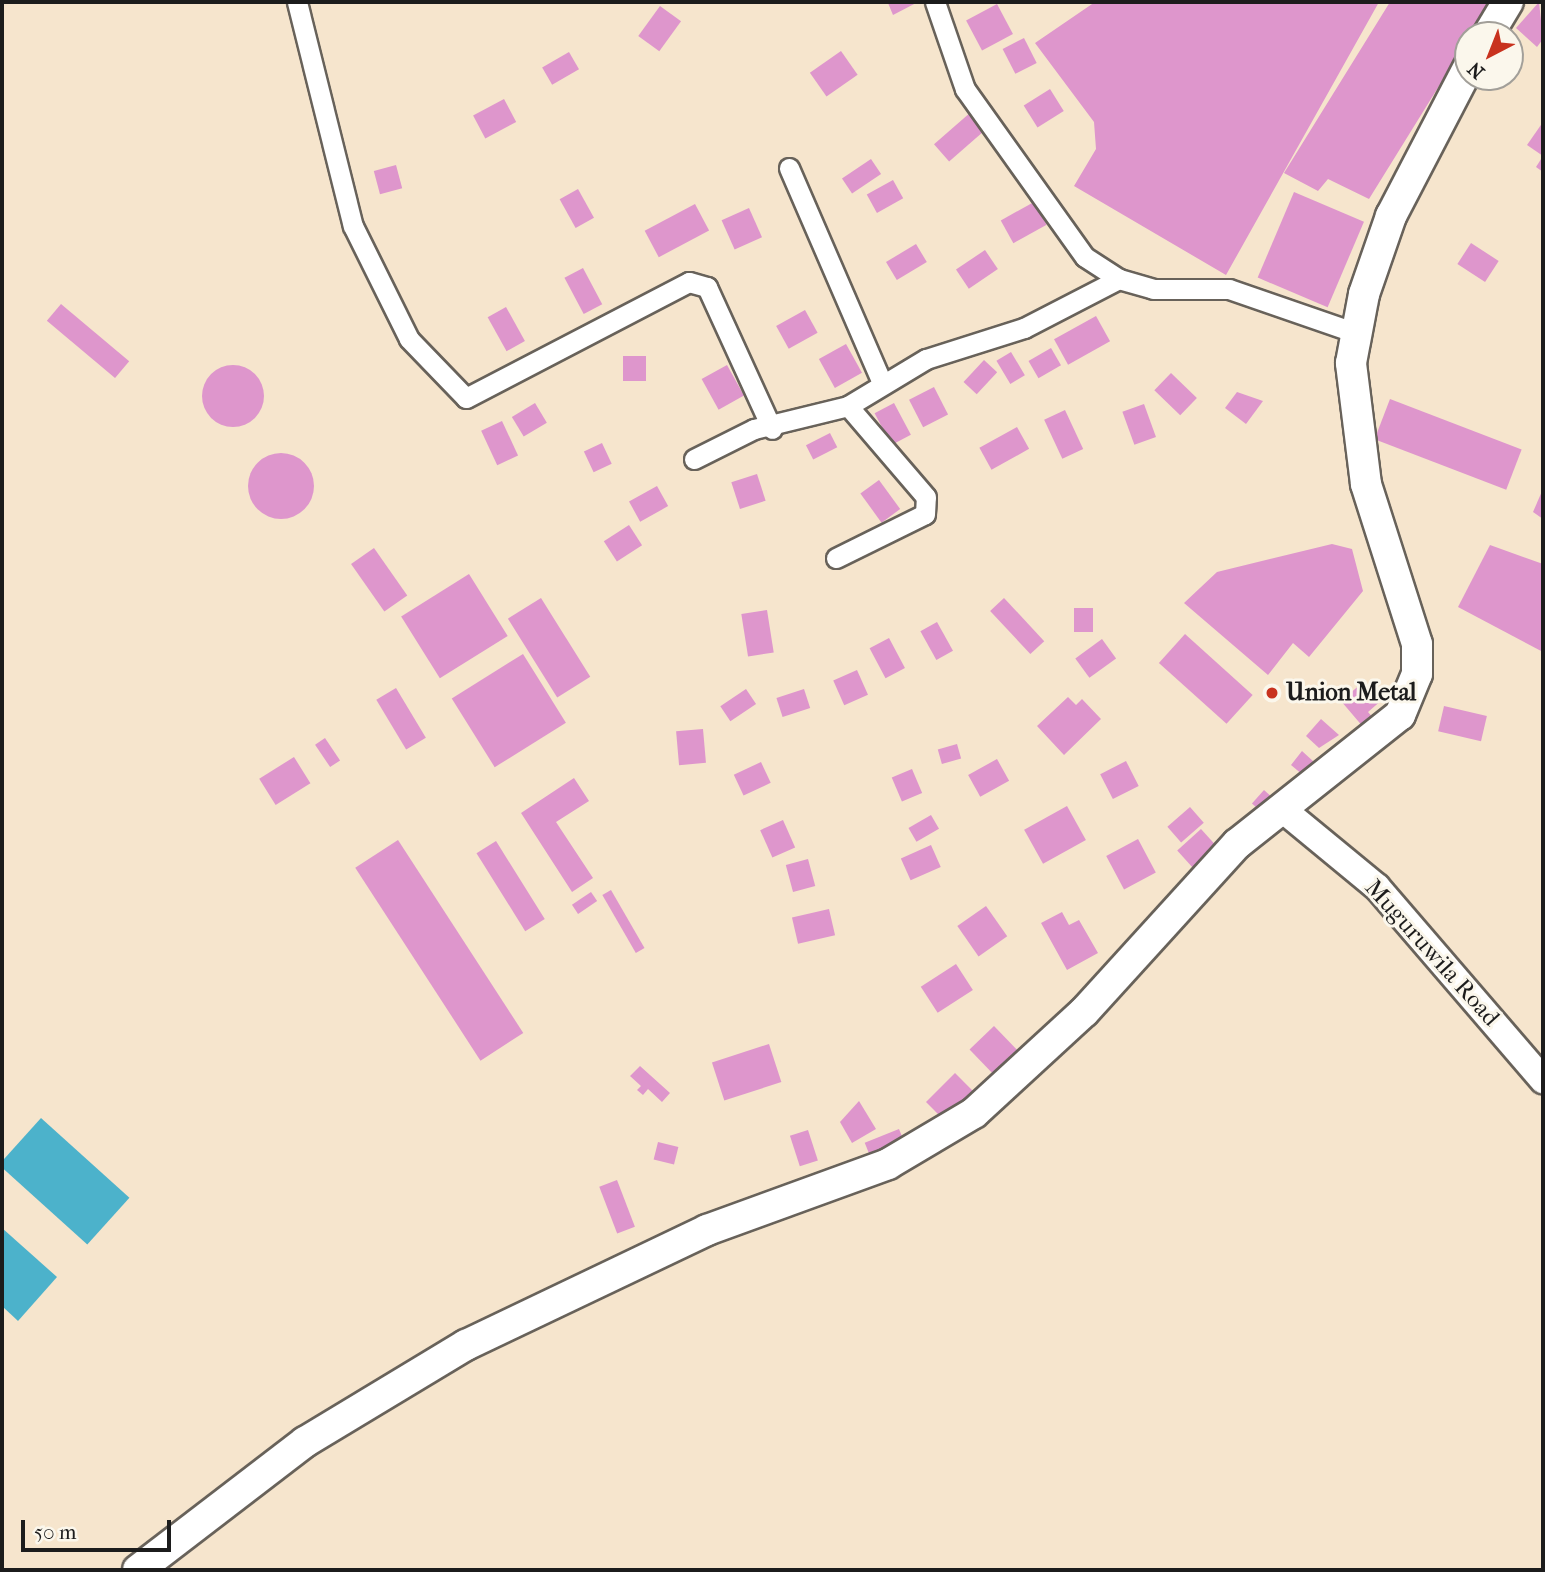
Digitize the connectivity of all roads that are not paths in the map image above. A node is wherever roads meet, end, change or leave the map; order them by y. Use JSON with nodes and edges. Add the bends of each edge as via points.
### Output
{"nodes":[{"id":1,"x":297,"y":2,"type":"edge"},
{"id":2,"x":935,"y":2,"type":"edge"},
{"id":3,"x":1508,"y":2,"type":"edge"},
{"id":4,"x":1496,"y":21,"type":"edge"},
{"id":5,"x":1456,"y":91,"type":"edge"},
{"id":6,"x":789,"y":168,"type":"dead end"},
{"id":7,"x":1119,"y":279,"type":"junction"},
{"id":8,"x":1356,"y":333,"type":"junction"},
{"id":9,"x":883,"y":384,"type":"junction"},
{"id":10,"x":848,"y":406,"type":"junction"},
{"id":11,"x":772,"y":429,"type":"junction"},
{"id":12,"x":694,"y":459,"type":"dead end"},
{"id":13,"x":836,"y":558,"type":"dead end"},
{"id":14,"x":1281,"y":808,"type":"junction"},
{"id":15,"x":1543,"y":1080,"type":"edge"},
{"id":16,"x":138,"y":1570,"type":"edge"}],
"edges":[{"from":1,"to":11,"type":"street","via":[[352,226],[409,340],[466,398],[688,282],[707,287]]},
{"from":2,"to":7,"type":"street","via":[[965,89],[1085,257]]},
{"from":3,"to":4,"type":"main road"},
{"from":5,"to":8,"type":"main road","via":[[1391,216]]},
{"from":6,"to":9,"type":"street"},
{"from":7,"to":8,"type":"street","via":[[1153,289],[1240,292]]},
{"from":7,"to":9,"type":"street","via":[[1024,328],[926,359]]},
{"from":8,"to":14,"type":"main road","via":[[1351,363],[1357,440],[1378,531],[1411,612],[1417,674],[1400,715]]},
{"from":9,"to":10,"type":"street"},
{"from":10,"to":11,"type":"street"},
{"from":10,"to":13,"type":"street","via":[[926,497],[925,514]]},
{"from":11,"to":12,"type":"street","via":[[754,429]]},
{"from":14,"to":15,"type":"street","name":"Muguruwila Road","via":[[1377,887]]},
{"from":14,"to":16,"type":"main road","via":[[1237,844],[1046,1050],[936,1139],[888,1164],[707,1230],[466,1346],[294,1449]]}]}
